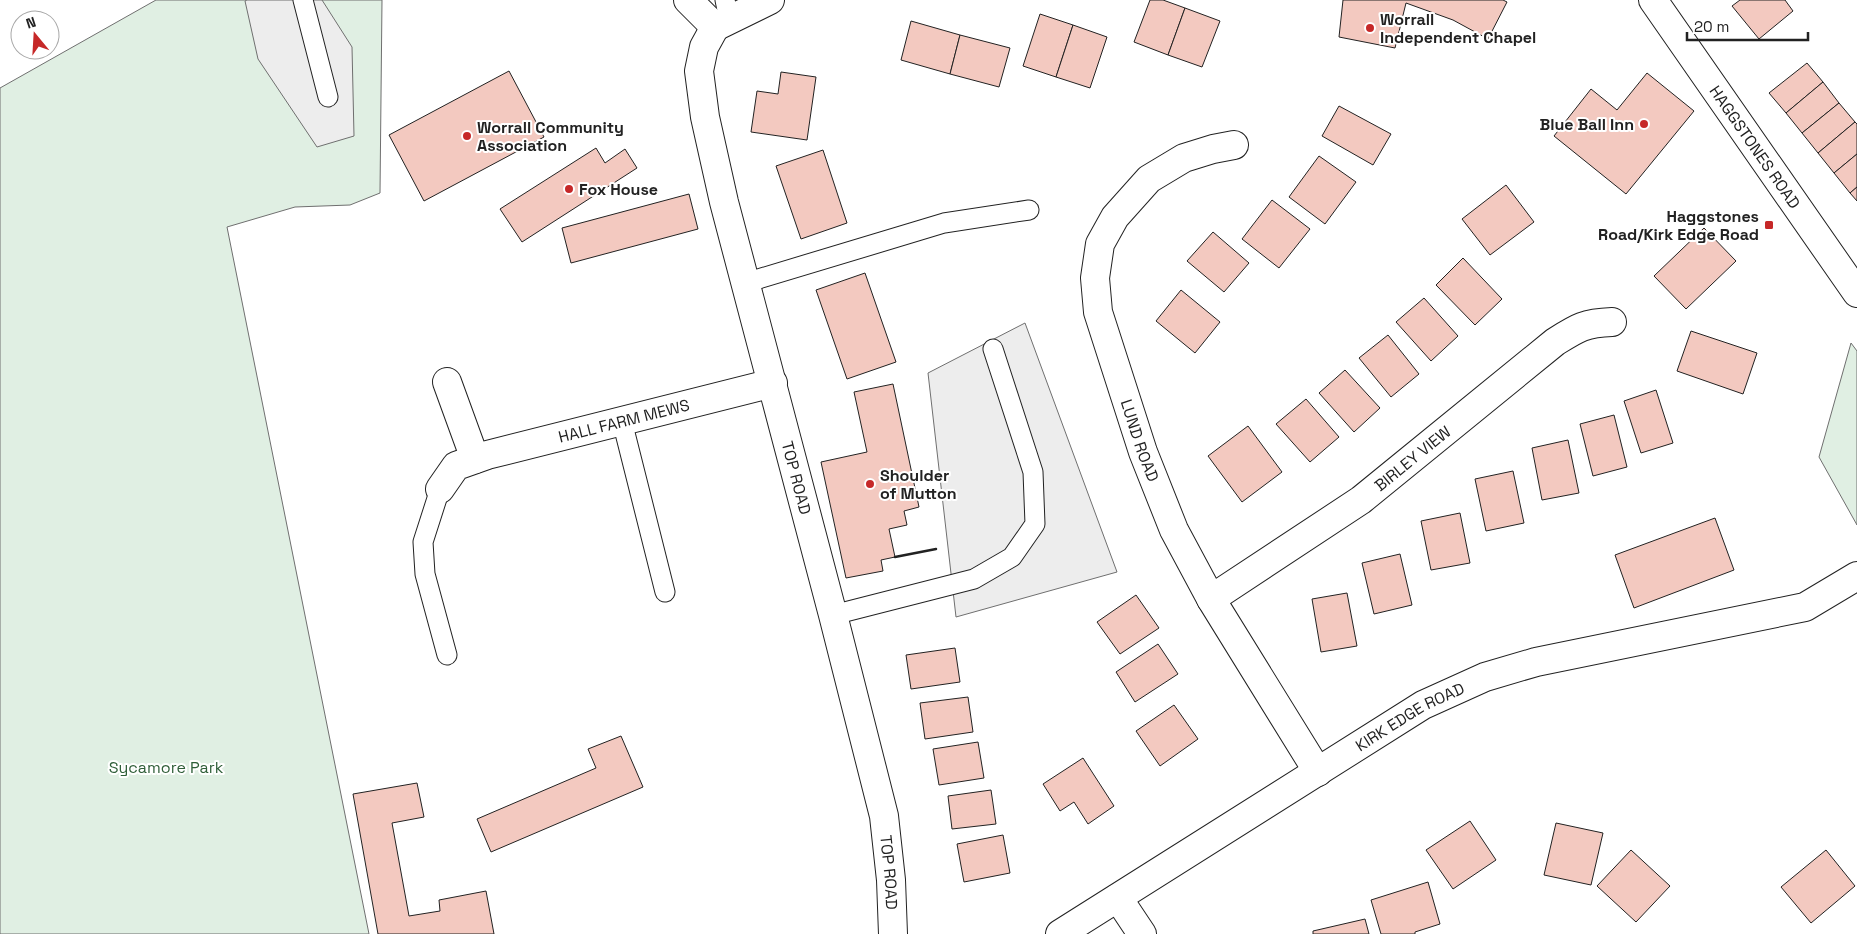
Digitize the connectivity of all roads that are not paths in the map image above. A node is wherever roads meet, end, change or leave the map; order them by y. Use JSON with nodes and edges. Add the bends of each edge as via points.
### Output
{"nodes":[{"id":1,"x":303,"y":0,"type":"edge"},
{"id":2,"x":688,"y":0,"type":"edge"},
{"id":3,"x":770,"y":0,"type":"edge"},
{"id":4,"x":1653,"y":0,"type":"edge"},
{"id":5,"x":723,"y":16,"type":"edge"},
{"id":6,"x":328,"y":97,"type":"dead end"},
{"id":7,"x":1234,"y":146,"type":"dead end"},
{"id":8,"x":1029,"y":210,"type":"dead end"},
{"id":9,"x":746,"y":283,"type":"junction"},
{"id":10,"x":1857,"y":293,"type":"edge"},
{"id":11,"x":1612,"y":322,"type":"dead end"},
{"id":12,"x":993,"y":349,"type":"dead end"},
{"id":13,"x":447,"y":382,"type":"dead end"},
{"id":14,"x":773,"y":383,"type":"junction"},
{"id":15,"x":622,"y":421,"type":"junction"},
{"id":16,"x":475,"y":459,"type":"junction"},
{"id":17,"x":440,"y":489,"type":"joint"},
{"id":18,"x":1857,"y":576,"type":"edge"},
{"id":19,"x":665,"y":592,"type":"dead end"},
{"id":20,"x":1211,"y":599,"type":"junction"},
{"id":21,"x":1857,"y":599,"type":"edge"},
{"id":22,"x":1805,"y":607,"type":"junction"},
{"id":23,"x":833,"y":615,"type":"junction"},
{"id":24,"x":447,"y":655,"type":"dead end"},
{"id":25,"x":1318,"y":772,"type":"junction"},
{"id":26,"x":1118,"y":898,"type":"junction"},
{"id":27,"x":893,"y":934,"type":"edge"},
{"id":28,"x":1060,"y":934,"type":"edge"},
{"id":29,"x":1142,"y":934,"type":"edge"}],
"edges":[{"from":1,"to":6,"type":"lane"},
{"from":2,"to":5,"type":"street"},
{"from":3,"to":5,"type":"street"},
{"from":4,"to":10,"type":"street","name":"HAGGSTONES ROAD"},
{"from":5,"to":9,"type":"street","name":"TOP ROAD","via":[[704,47],[699,71],[705,117]]},
{"from":7,"to":20,"type":"street","name":"LUND ROAD","via":[[1184,158],[1149,179],[1114,217],[1100,244],[1094,278],[1098,312],[1143,452],[1174,530]]},
{"from":8,"to":9,"type":"lane","via":[[944,223]]},
{"from":9,"to":14,"type":"street","name":"TOP ROAD"},
{"from":11,"to":20,"type":"street","name":"BIRLEY VIEW","via":[[1579,327],[1555,342],[1361,500]]},
{"from":12,"to":23,"type":"lane","via":[[1033,472],[1035,524],[1012,557],[974,579]]},
{"from":13,"to":16,"type":"street"},
{"from":14,"to":15,"type":"street","name":"HALL FARM MEWS"},
{"from":14,"to":23,"type":"street","name":"TOP ROAD"},
{"from":15,"to":16,"type":"street","name":"HALL FARM MEWS"},
{"from":15,"to":19,"type":"lane"},
{"from":16,"to":17,"type":"street","name":"HALL FARM MEWS","via":[[456,466]]},
{"from":17,"to":24,"type":"lane","via":[[423,542],[425,574]]},
{"from":18,"to":22,"type":"street","name":"KIRK EDGE ROAD"},
{"from":20,"to":25,"type":"street","name":"LUND ROAD"},
{"from":21,"to":22,"type":"street","name":"KIRK EDGE ROAD"},
{"from":22,"to":25,"type":"street","name":"KIRK EDGE ROAD","via":[[1536,662],[1485,677],[1423,705]]},
{"from":23,"to":27,"type":"street","name":"TOP ROAD","via":[[884,816]]},
{"from":25,"to":26,"type":"street","name":"KIRK EDGE ROAD"},
{"from":26,"to":28,"type":"street","name":"KIRK EDGE ROAD"},
{"from":26,"to":29,"type":"street"}]}
